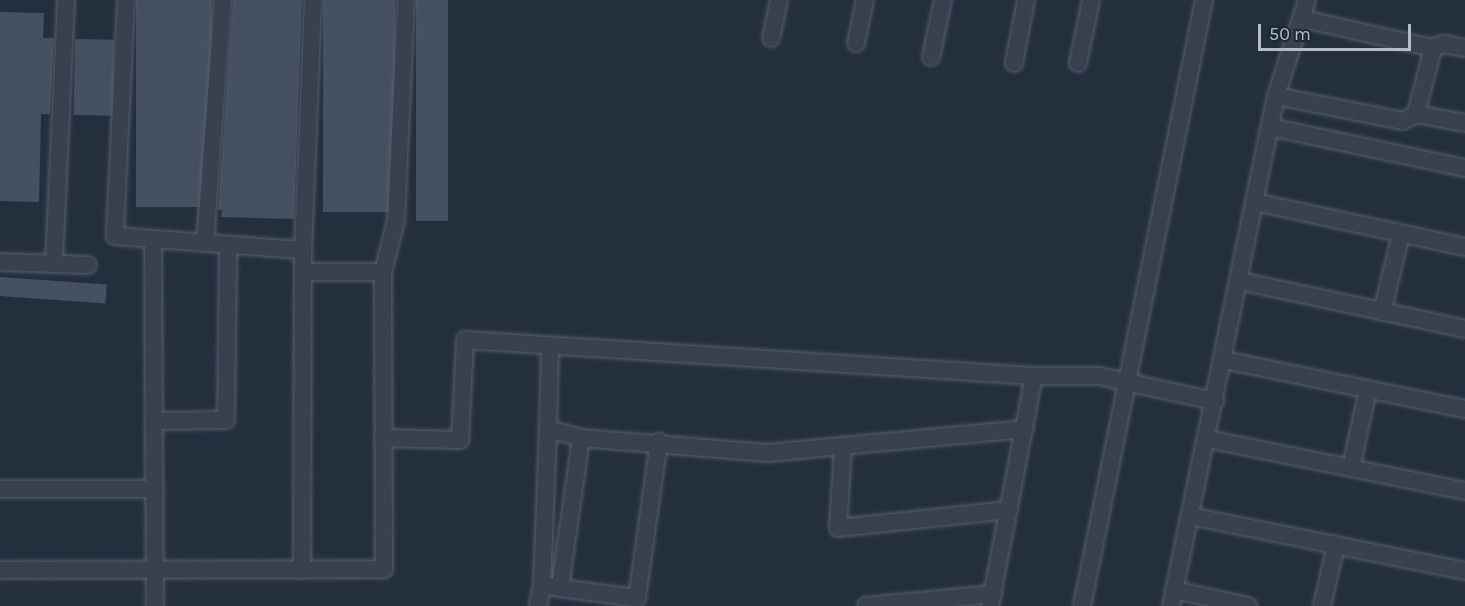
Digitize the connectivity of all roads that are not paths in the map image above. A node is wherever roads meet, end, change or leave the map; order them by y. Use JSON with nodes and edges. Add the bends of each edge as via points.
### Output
{"nodes":[{"id":1,"x":66,"y":0,"type":"edge"},
{"id":2,"x":126,"y":0,"type":"edge"},
{"id":3,"x":223,"y":0,"type":"edge"},
{"id":4,"x":313,"y":0,"type":"edge"},
{"id":5,"x":406,"y":0,"type":"edge"},
{"id":6,"x":779,"y":0,"type":"edge"},
{"id":7,"x":865,"y":0,"type":"edge"},
{"id":8,"x":944,"y":0,"type":"edge"},
{"id":9,"x":1026,"y":0,"type":"edge"},
{"id":10,"x":1092,"y":0,"type":"edge"},
{"id":11,"x":1204,"y":0,"type":"edge"},
{"id":12,"x":1307,"y":0,"type":"edge"},
{"id":13,"x":1303,"y":19,"type":"junction"},
{"id":14,"x":771,"y":38,"type":"dead end"},
{"id":15,"x":856,"y":43,"type":"dead end"},
{"id":16,"x":1432,"y":48,"type":"junction"},
{"id":17,"x":1465,"y":48,"type":"edge"},
{"id":18,"x":932,"y":57,"type":"dead end"},
{"id":19,"x":1014,"y":63,"type":"dead end"},
{"id":20,"x":1078,"y":63,"type":"dead end"},
{"id":21,"x":1276,"y":96,"type":"junction"},
{"id":22,"x":1416,"y":114,"type":"junction"},
{"id":23,"x":1465,"y":123,"type":"edge"},
{"id":24,"x":1270,"y":127,"type":"junction"},
{"id":25,"x":1465,"y":168,"type":"edge"},
{"id":26,"x":1256,"y":202,"type":"junction"},
{"id":27,"x":1401,"y":234,"type":"junction"},
{"id":28,"x":153,"y":240,"type":"junction"},
{"id":29,"x":205,"y":243,"type":"junction"},
{"id":30,"x":228,"y":245,"type":"junction"},
{"id":31,"x":1465,"y":248,"type":"edge"},
{"id":32,"x":303,"y":250,"type":"junction"},
{"id":33,"x":0,"y":262,"type":"edge"},
{"id":34,"x":54,"y":264,"type":"junction"},
{"id":35,"x":88,"y":265,"type":"dead end"},
{"id":36,"x":303,"y":272,"type":"junction"},
{"id":37,"x":383,"y":272,"type":"junction"},
{"id":38,"x":1240,"y":281,"type":"junction"},
{"id":39,"x":1382,"y":312,"type":"junction"},
{"id":40,"x":1465,"y":329,"type":"edge"},
{"id":41,"x":550,"y":347,"type":"junction"},
{"id":42,"x":1224,"y":360,"type":"junction"},
{"id":43,"x":1034,"y":376,"type":"junction"},
{"id":44,"x":1126,"y":384,"type":"junction"},
{"id":45,"x":1368,"y":389,"type":"junction"},
{"id":46,"x":1215,"y":401,"type":"junction"},
{"id":47,"x":1465,"y":409,"type":"edge"},
{"id":48,"x":154,"y":421,"type":"junction"},
{"id":49,"x":548,"y":429,"type":"junction"},
{"id":50,"x":1025,"y":429,"type":"junction"},
{"id":51,"x":383,"y":438,"type":"junction"},
{"id":52,"x":581,"y":438,"type":"junction"},
{"id":53,"x":1207,"y":439,"type":"junction"},
{"id":54,"x":660,"y":442,"type":"junction"},
{"id":55,"x":843,"y":446,"type":"junction"},
{"id":56,"x":1351,"y":468,"type":"junction"},
{"id":57,"x":0,"y":489,"type":"edge"},
{"id":58,"x":155,"y":489,"type":"junction"},
{"id":59,"x":1465,"y":491,"type":"edge"},
{"id":60,"x":1009,"y":510,"type":"junction"},
{"id":61,"x":1190,"y":516,"type":"junction"},
{"id":62,"x":1336,"y":545,"type":"junction"},
{"id":63,"x":0,"y":570,"type":"edge"},
{"id":64,"x":155,"y":570,"type":"junction"},
{"id":65,"x":302,"y":570,"type":"junction"},
{"id":66,"x":1465,"y":571,"type":"edge"},
{"id":67,"x":542,"y":585,"type":"junction"},
{"id":68,"x":560,"y":588,"type":"junction"},
{"id":69,"x":1172,"y":598,"type":"edge"},
{"id":70,"x":991,"y":600,"type":"edge"},
{"id":71,"x":155,"y":606,"type":"edge"},
{"id":72,"x":538,"y":606,"type":"edge"},
{"id":73,"x":866,"y":606,"type":"edge"},
{"id":74,"x":1082,"y":606,"type":"edge"},
{"id":75,"x":1248,"y":606,"type":"edge"},
{"id":76,"x":1322,"y":606,"type":"edge"}],
"edges":[{"from":1,"to":34,"type":"street"},
{"from":2,"to":28,"type":"street","via":[[115,236]]},
{"from":3,"to":29,"type":"street"},
{"from":4,"to":32,"type":"street"},
{"from":5,"to":37,"type":"street","via":[[396,221]]},
{"from":6,"to":14,"type":"street"},
{"from":7,"to":15,"type":"street"},
{"from":8,"to":18,"type":"street"},
{"from":9,"to":19,"type":"street"},
{"from":10,"to":20,"type":"street"},
{"from":11,"to":44,"type":"street"},
{"from":12,"to":13,"type":"street"},
{"from":13,"to":16,"type":"street"},
{"from":13,"to":21,"type":"street"},
{"from":16,"to":17,"type":"street","via":[[1443,44]]},
{"from":16,"to":22,"type":"street"},
{"from":21,"to":22,"type":"street","via":[[1403,121]]},
{"from":21,"to":24,"type":"street"},
{"from":22,"to":23,"type":"street"},
{"from":24,"to":25,"type":"street"},
{"from":24,"to":26,"type":"street"},
{"from":26,"to":27,"type":"street"},
{"from":26,"to":38,"type":"street"},
{"from":27,"to":31,"type":"street"},
{"from":27,"to":39,"type":"street"},
{"from":28,"to":29,"type":"street"},
{"from":28,"to":48,"type":"street"},
{"from":29,"to":30,"type":"street"},
{"from":30,"to":32,"type":"street"},
{"from":30,"to":48,"type":"street","via":[[226,420]]},
{"from":32,"to":36,"type":"street"},
{"from":33,"to":34,"type":"street"},
{"from":34,"to":35,"type":"street"},
{"from":36,"to":37,"type":"street"},
{"from":36,"to":65,"type":"street"},
{"from":37,"to":51,"type":"street"},
{"from":38,"to":39,"type":"street"},
{"from":38,"to":42,"type":"street"},
{"from":39,"to":40,"type":"street"},
{"from":41,"to":43,"type":"street"},
{"from":41,"to":49,"type":"street"},
{"from":41,"to":51,"type":"street","via":[[465,340],[460,440]]},
{"from":42,"to":45,"type":"street"},
{"from":42,"to":46,"type":"street"},
{"from":43,"to":44,"type":"street","via":[[1099,376]]},
{"from":43,"to":50,"type":"street"},
{"from":44,"to":46,"type":"street"},
{"from":44,"to":74,"type":"street"},
{"from":45,"to":47,"type":"street"},
{"from":45,"to":56,"type":"street"},
{"from":46,"to":53,"type":"street"},
{"from":48,"to":58,"type":"street"},
{"from":49,"to":52,"type":"street"},
{"from":49,"to":67,"type":"street"},
{"from":50,"to":55,"type":"street"},
{"from":50,"to":60,"type":"street"},
{"from":51,"to":65,"type":"street","via":[[384,569]]},
{"from":52,"to":54,"type":"street"},
{"from":52,"to":68,"type":"street"},
{"from":53,"to":56,"type":"street"},
{"from":53,"to":61,"type":"street"},
{"from":54,"to":55,"type":"street","via":[[767,453]]},
{"from":54,"to":68,"type":"street","via":[[636,598]]},
{"from":55,"to":60,"type":"street","via":[[838,528]]},
{"from":56,"to":59,"type":"street"},
{"from":57,"to":58,"type":"street"},
{"from":58,"to":64,"type":"street"},
{"from":60,"to":70,"type":"street"},
{"from":61,"to":62,"type":"street"},
{"from":61,"to":69,"type":"street"},
{"from":62,"to":66,"type":"street"},
{"from":62,"to":76,"type":"street"},
{"from":63,"to":64,"type":"street"},
{"from":64,"to":65,"type":"street"},
{"from":64,"to":71,"type":"street"},
{"from":67,"to":68,"type":"street"},
{"from":67,"to":72,"type":"street"},
{"from":69,"to":75,"type":"street"},
{"from":70,"to":73,"type":"street"}]}
